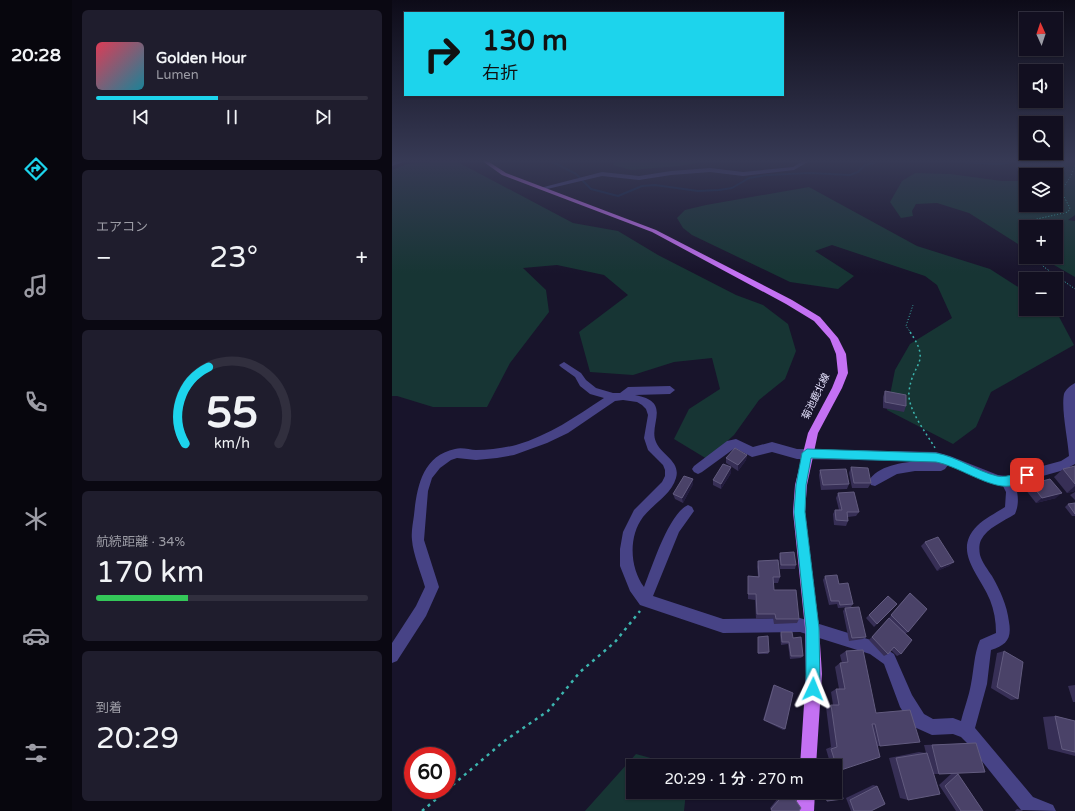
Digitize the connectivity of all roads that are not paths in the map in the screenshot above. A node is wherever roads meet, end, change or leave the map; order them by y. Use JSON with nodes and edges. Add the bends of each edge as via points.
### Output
{"nodes":[{"id":1,"x":569,"y":198,"type":"edge"},
{"id":2,"x":564,"y":365,"type":"dead end"},
{"id":3,"x":1075,"y":387,"type":"edge"},
{"id":4,"x":670,"y":390,"type":"dead end"},
{"id":5,"x":618,"y":397,"type":"junction"},
{"id":6,"x":807,"y":453,"type":"junction"},
{"id":7,"x":941,"y":458,"type":"junction"},
{"id":8,"x":1075,"y":458,"type":"edge"},
{"id":9,"x":698,"y":469,"type":"dead end"},
{"id":10,"x":875,"y":481,"type":"dead end"},
{"id":11,"x":1006,"y":481,"type":"junction"},
{"id":12,"x":688,"y":512,"type":"dead end"},
{"id":13,"x":645,"y":600,"type":"junction"},
{"id":14,"x":812,"y":628,"type":"junction"},
{"id":15,"x":392,"y":656,"type":"edge"},
{"id":16,"x":966,"y":731,"type":"junction"},
{"id":17,"x":808,"y":759,"type":"edge"},
{"id":18,"x":806,"y":799,"type":"edge"},
{"id":19,"x":1030,"y":808,"type":"edge"},
{"id":20,"x":805,"y":811,"type":"edge"},
{"id":21,"x":1047,"y":811,"type":"edge"}],
"edges":[{"from":1,"to":6,"type":"main road","name":"菊池鹿北線","via":[[654,230],[817,319],[834,338],[841,354],[842,372],[837,388],[813,433]]},
{"from":2,"to":5,"type":"street","via":[[593,391]]},
{"from":3,"to":8,"type":"street","via":[[1069,394]]},
{"from":4,"to":5,"type":"street","via":[[628,391]]},
{"from":5,"to":13,"type":"street","via":[[639,399],[651,408],[653,414],[649,438],[652,447],[667,462],[671,470],[671,477],[666,486],[638,514],[629,532],[626,549],[628,566],[635,586]]},
{"from":5,"to":15,"type":"street","via":[[543,440],[497,453],[476,455],[457,452],[447,456],[427,476],[422,491],[418,540],[432,587],[425,605]]},
{"from":6,"to":7,"type":"street"},
{"from":6,"to":9,"type":"street","via":[[797,454],[772,447],[752,452],[731,444]]},
{"from":6,"to":14,"type":"main road","name":"菊池鹿北線","via":[[799,512]]},
{"from":7,"to":10,"type":"street","via":[[941,466],[929,465],[892,471],[881,475]]},
{"from":7,"to":11,"type":"street","via":[[997,480]]},
{"from":8,"to":11,"type":"street","via":[[1064,465]]},
{"from":11,"to":16,"type":"street","via":[[1012,492],[1011,510],[980,530],[974,538],[974,558],[997,599],[1003,620],[1003,636],[985,645],[983,649],[979,684]]},
{"from":12,"to":13,"type":"street","via":[[674,528]]},
{"from":13,"to":14,"type":"street","via":[[723,626],[800,625]]},
{"from":14,"to":16,"type":"street","via":[[874,648],[889,658],[906,701],[918,720],[932,727],[953,726]]},
{"from":14,"to":17,"type":"main road","name":"菊池鹿北線","via":[[814,674]]},
{"from":16,"to":19,"type":"street"},
{"from":18,"to":20,"type":"main road"},
{"from":19,"to":21,"type":"street"}]}
